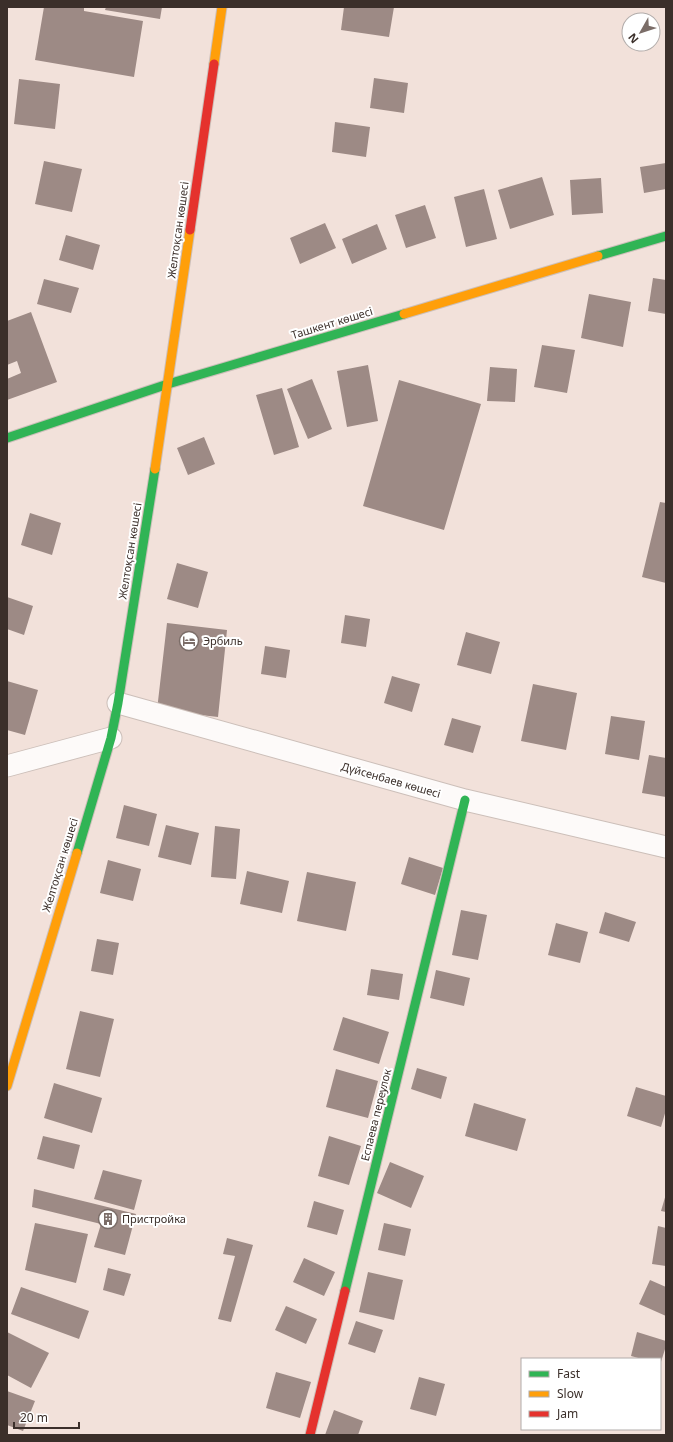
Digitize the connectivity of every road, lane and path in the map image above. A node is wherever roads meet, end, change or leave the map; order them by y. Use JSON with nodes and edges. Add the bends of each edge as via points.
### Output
{"nodes":[{"id":1,"x":222,"y":7,"type":"edge"},
{"id":2,"x":666,"y":236,"type":"edge"},
{"id":3,"x":168,"y":384,"type":"junction"},
{"id":4,"x":7,"y":438,"type":"edge"},
{"id":5,"x":118,"y":703,"type":"junction"},
{"id":6,"x":111,"y":738,"type":"junction"},
{"id":7,"x":7,"y":766,"type":"edge"},
{"id":8,"x":465,"y":800,"type":"junction"},
{"id":9,"x":666,"y":847,"type":"edge"},
{"id":10,"x":7,"y":1086,"type":"edge"},
{"id":11,"x":310,"y":1435,"type":"edge"}],
"edges":[{"from":1,"to":3,"type":"street","name":"Желтоқсан көшесі"},
{"from":2,"to":3,"type":"street","name":"Ташкент көшесі"},
{"from":3,"to":4,"type":"street","name":"Ташкент көшесі"},
{"from":3,"to":5,"type":"street","name":"Желтоқсан көшесі"},
{"from":5,"to":6,"type":"street","name":"Желтоқсан көшесі"},
{"from":5,"to":8,"type":"street","name":"Дүйсенбаев көшесі"},
{"from":6,"to":7,"type":"street"},
{"from":6,"to":10,"type":"street","name":"Желтоқсан көшесі"},
{"from":8,"to":9,"type":"street","name":"Дүйсенбаев көшесі"},
{"from":8,"to":11,"type":"street","name":"Еспаева переулок"}]}
